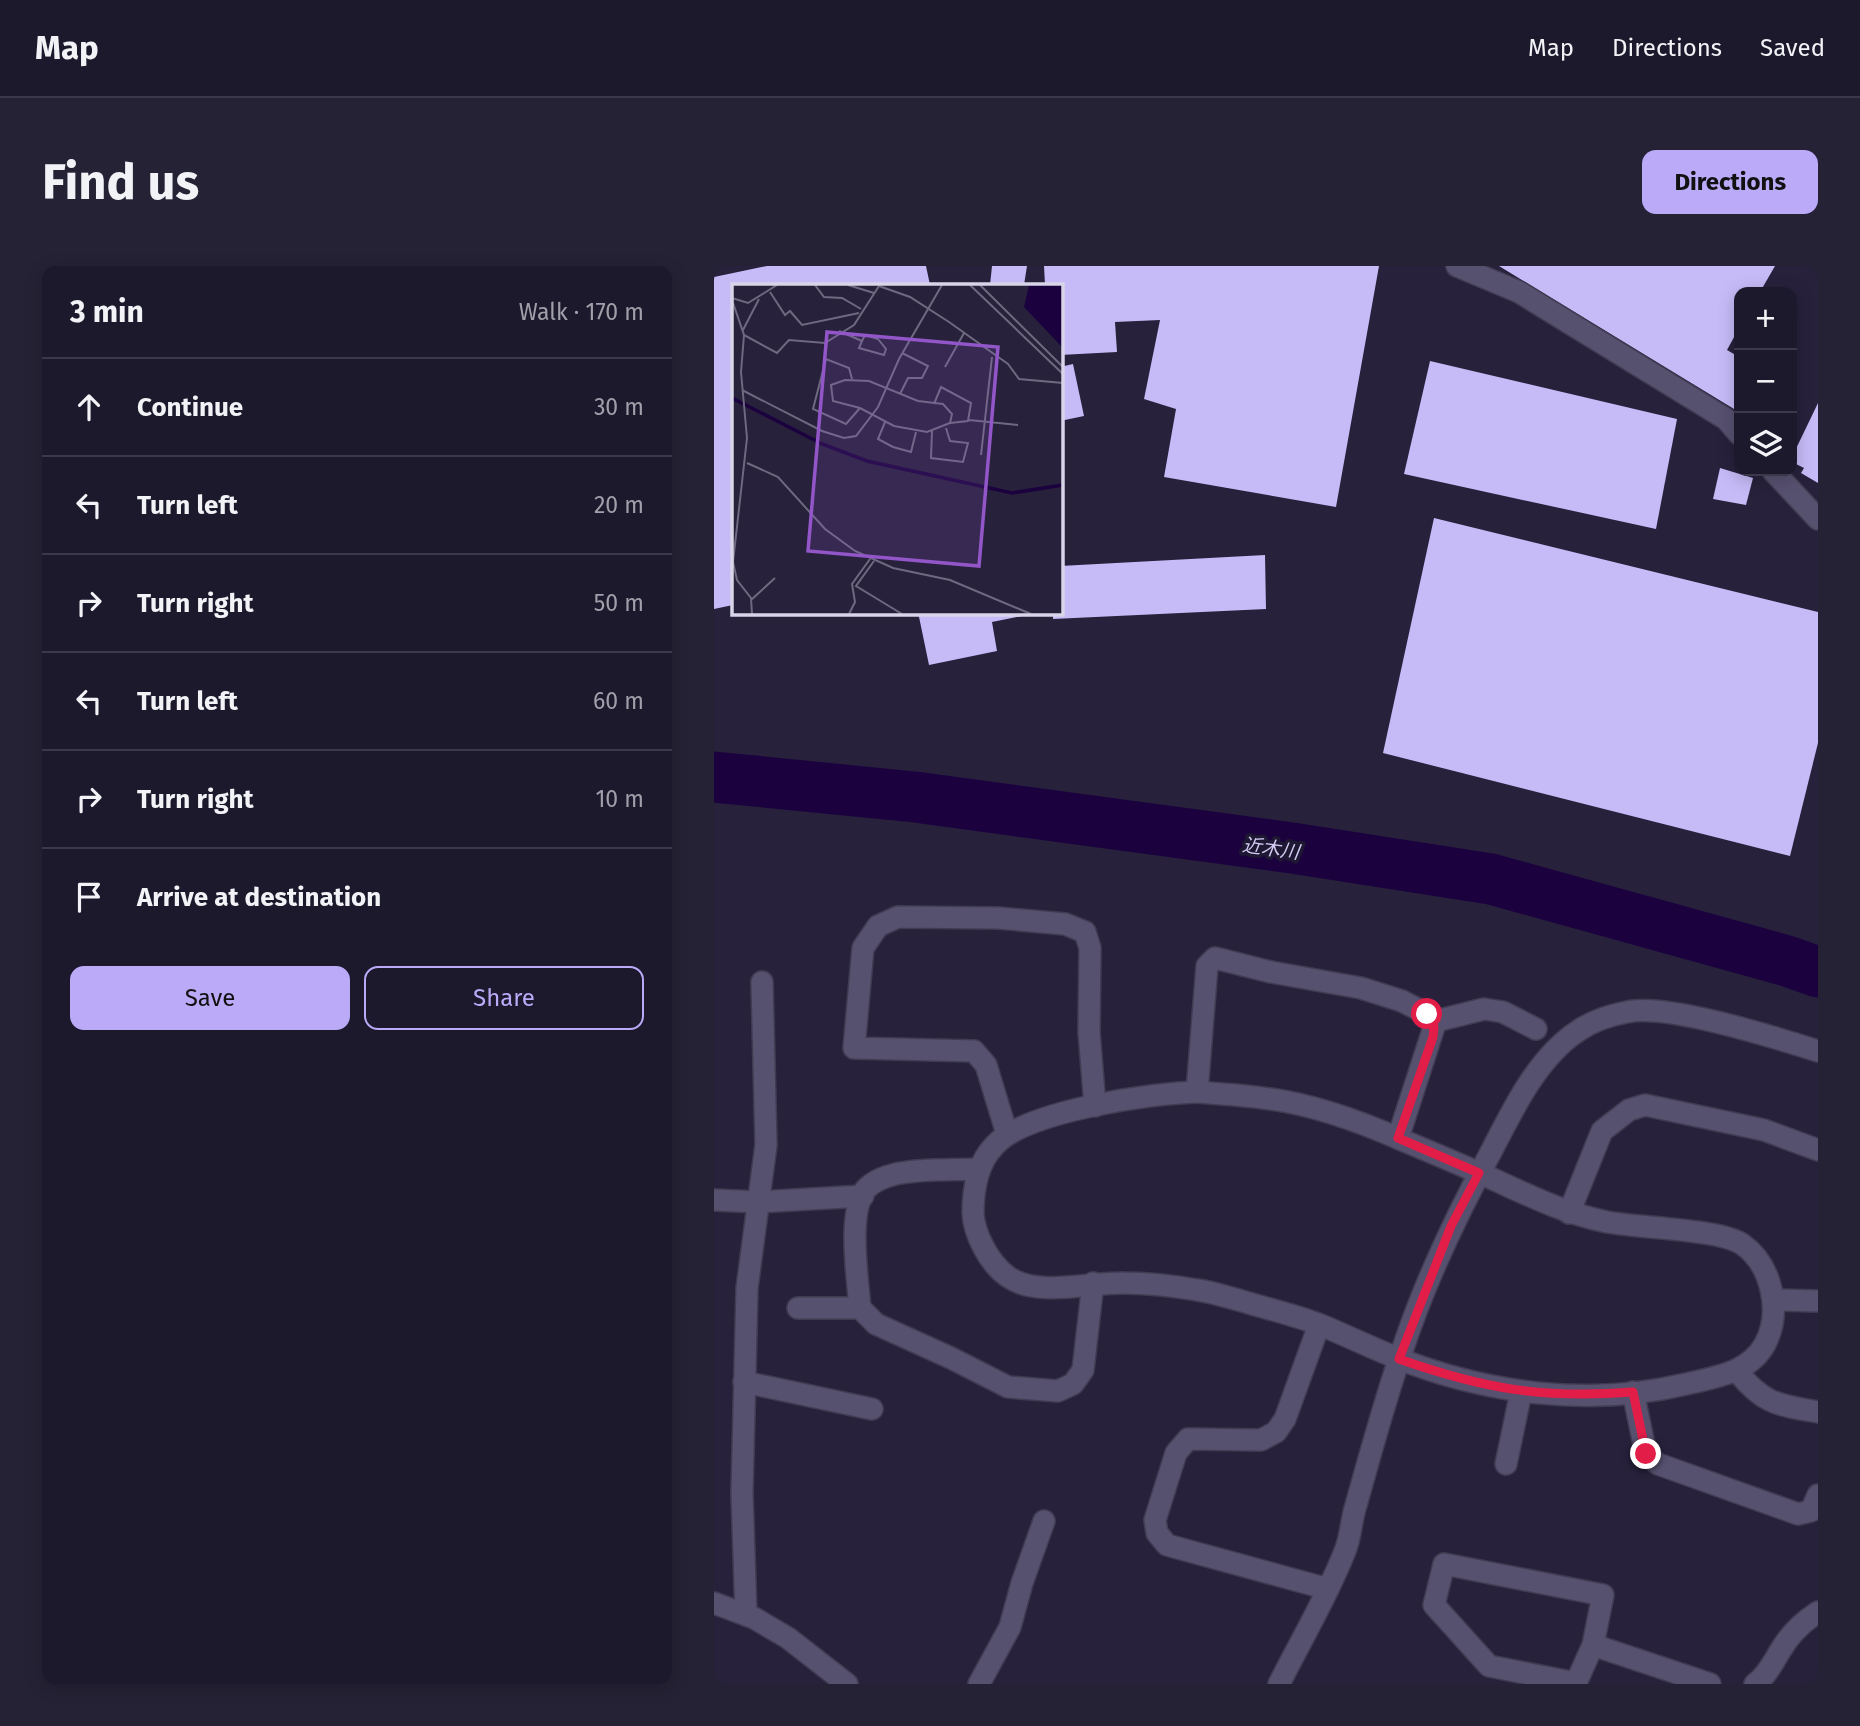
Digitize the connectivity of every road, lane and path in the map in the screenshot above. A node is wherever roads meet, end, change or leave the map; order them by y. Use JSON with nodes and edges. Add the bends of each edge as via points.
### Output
{"nodes":[{"id":1,"x":1457,"y":266,"type":"edge"},
{"id":2,"x":1734,"y":428,"type":"edge"},
{"id":3,"x":1778,"y":476,"type":"edge"},
{"id":4,"x":1818,"y":519,"type":"edge"},
{"id":5,"x":762,"y":982,"type":"dead end"},
{"id":6,"x":1432,"y":1022,"type":"junction"},
{"id":7,"x":1536,"y":1029,"type":"dead end"},
{"id":8,"x":1818,"y":1051,"type":"edge"},
{"id":9,"x":1197,"y":1092,"type":"junction"},
{"id":10,"x":1095,"y":1106,"type":"junction"},
{"id":11,"x":1007,"y":1134,"type":"junction"},
{"id":12,"x":1398,"y":1138,"type":"junction"},
{"id":13,"x":1818,"y":1150,"type":"edge"},
{"id":14,"x":978,"y":1169,"type":"junction"},
{"id":15,"x":1479,"y":1173,"type":"junction"},
{"id":16,"x":863,"y":1196,"type":"junction"},
{"id":17,"x":714,"y":1200,"type":"edge"},
{"id":18,"x":759,"y":1202,"type":"junction"},
{"id":19,"x":1569,"y":1213,"type":"junction"},
{"id":20,"x":1093,"y":1283,"type":"junction"},
{"id":21,"x":1773,"y":1300,"type":"junction"},
{"id":22,"x":1818,"y":1301,"type":"edge"},
{"id":23,"x":798,"y":1308,"type":"dead end"},
{"id":24,"x":860,"y":1308,"type":"junction"},
{"id":25,"x":1320,"y":1325,"type":"junction"},
{"id":26,"x":1399,"y":1359,"type":"junction"},
{"id":27,"x":1737,"y":1371,"type":"junction"},
{"id":28,"x":744,"y":1382,"type":"junction"},
{"id":29,"x":1521,"y":1392,"type":"junction"},
{"id":30,"x":1633,"y":1392,"type":"junction"},
{"id":31,"x":872,"y":1409,"type":"dead end"},
{"id":32,"x":1818,"y":1412,"type":"edge"},
{"id":33,"x":1506,"y":1464,"type":"dead end"},
{"id":34,"x":1818,"y":1495,"type":"edge"},
{"id":35,"x":1044,"y":1521,"type":"dead end"},
{"id":36,"x":1328,"y":1589,"type":"junction"},
{"id":37,"x":714,"y":1603,"type":"edge"},
{"id":38,"x":1818,"y":1612,"type":"edge"},
{"id":39,"x":746,"y":1615,"type":"junction"},
{"id":40,"x":1593,"y":1645,"type":"junction"},
{"id":41,"x":847,"y":1684,"type":"edge"},
{"id":42,"x":979,"y":1684,"type":"edge"},
{"id":43,"x":1279,"y":1684,"type":"edge"},
{"id":44,"x":1710,"y":1684,"type":"edge"},
{"id":45,"x":1755,"y":1684,"type":"edge"}],
"edges":[{"from":1,"to":2,"type":"street","via":[[1519,292],[1726,419]]},
{"from":3,"to":4,"type":"street"},
{"from":5,"to":18,"type":"street","via":[[766,1145]]},
{"from":6,"to":7,"type":"street","via":[[1484,1009],[1503,1012]]},
{"from":6,"to":9,"type":"street","via":[[1427,1014],[1402,1002],[1361,988],[1216,958],[1207,966]]},
{"from":6,"to":12,"type":"street","via":[[1433,1037]]},
{"from":8,"to":15,"type":"street","via":[[1654,1010],[1602,1019],[1578,1031],[1538,1071]]},
{"from":9,"to":10,"type":"street"},
{"from":9,"to":12,"type":"street","via":[[1274,1099]]},
{"from":10,"to":11,"type":"street"},
{"from":10,"to":11,"type":"street","via":[[1089,1032],[1090,948],[1085,932],[1065,924],[998,918],[898,917],[878,926],[863,948],[854,1048],[974,1051],[986,1065]]},
{"from":11,"to":14,"type":"street"},
{"from":12,"to":15,"type":"street"},
{"from":13,"to":19,"type":"street","via":[[1764,1129],[1645,1105],[1629,1110],[1601,1131]]},
{"from":14,"to":16,"type":"street","via":[[907,1172],[884,1178],[866,1188]]},
{"from":14,"to":20,"type":"street","via":[[974,1226],[991,1259],[1008,1277],[1035,1287]]},
{"from":15,"to":19,"type":"street"},
{"from":15,"to":26,"type":"street","via":[[1451,1226]]},
{"from":16,"to":18,"type":"street"},
{"from":16,"to":24,"type":"street","via":[[857,1209],[856,1241]]},
{"from":17,"to":18,"type":"street"},
{"from":18,"to":28,"type":"street","via":[[747,1288]]},
{"from":19,"to":21,"type":"street","via":[[1741,1243],[1760,1261]]},
{"from":20,"to":24,"type":"street","via":[[1083,1370],[1073,1384],[1058,1391],[1008,1387],[876,1324]]},
{"from":20,"to":25,"type":"street","via":[[1200,1290]]},
{"from":21,"to":22,"type":"street"},
{"from":21,"to":27,"type":"street","via":[[1773,1322],[1766,1343]]},
{"from":23,"to":24,"type":"street"},
{"from":25,"to":26,"type":"street"},
{"from":25,"to":36,"type":"street","via":[[1276,1432],[1261,1440],[1188,1439],[1175,1453],[1155,1520],[1167,1545]]},
{"from":26,"to":29,"type":"street","via":[[1473,1383]]},
{"from":26,"to":36,"type":"street","via":[[1346,1549]]},
{"from":27,"to":30,"type":"street","via":[[1676,1387]]},
{"from":27,"to":32,"type":"street","via":[[1752,1390],[1770,1402]]},
{"from":28,"to":31,"type":"street"},
{"from":28,"to":39,"type":"street"},
{"from":29,"to":30,"type":"street","via":[[1588,1396]]},
{"from":29,"to":33,"type":"street"},
{"from":30,"to":34,"type":"street","via":[[1646,1454],[1658,1464],[1798,1514],[1811,1511]]},
{"from":35,"to":42,"type":"street","via":[[1010,1627]]},
{"from":36,"to":43,"type":"street"},
{"from":37,"to":39,"type":"street"},
{"from":38,"to":45,"type":"street","via":[[1784,1644]]},
{"from":39,"to":41,"type":"street","via":[[788,1638]]},
{"from":40,"to":40,"type":"street","via":[[1576,1683],[1489,1666],[1434,1605],[1444,1564],[1603,1595]]},
{"from":40,"to":44,"type":"street"}]}
